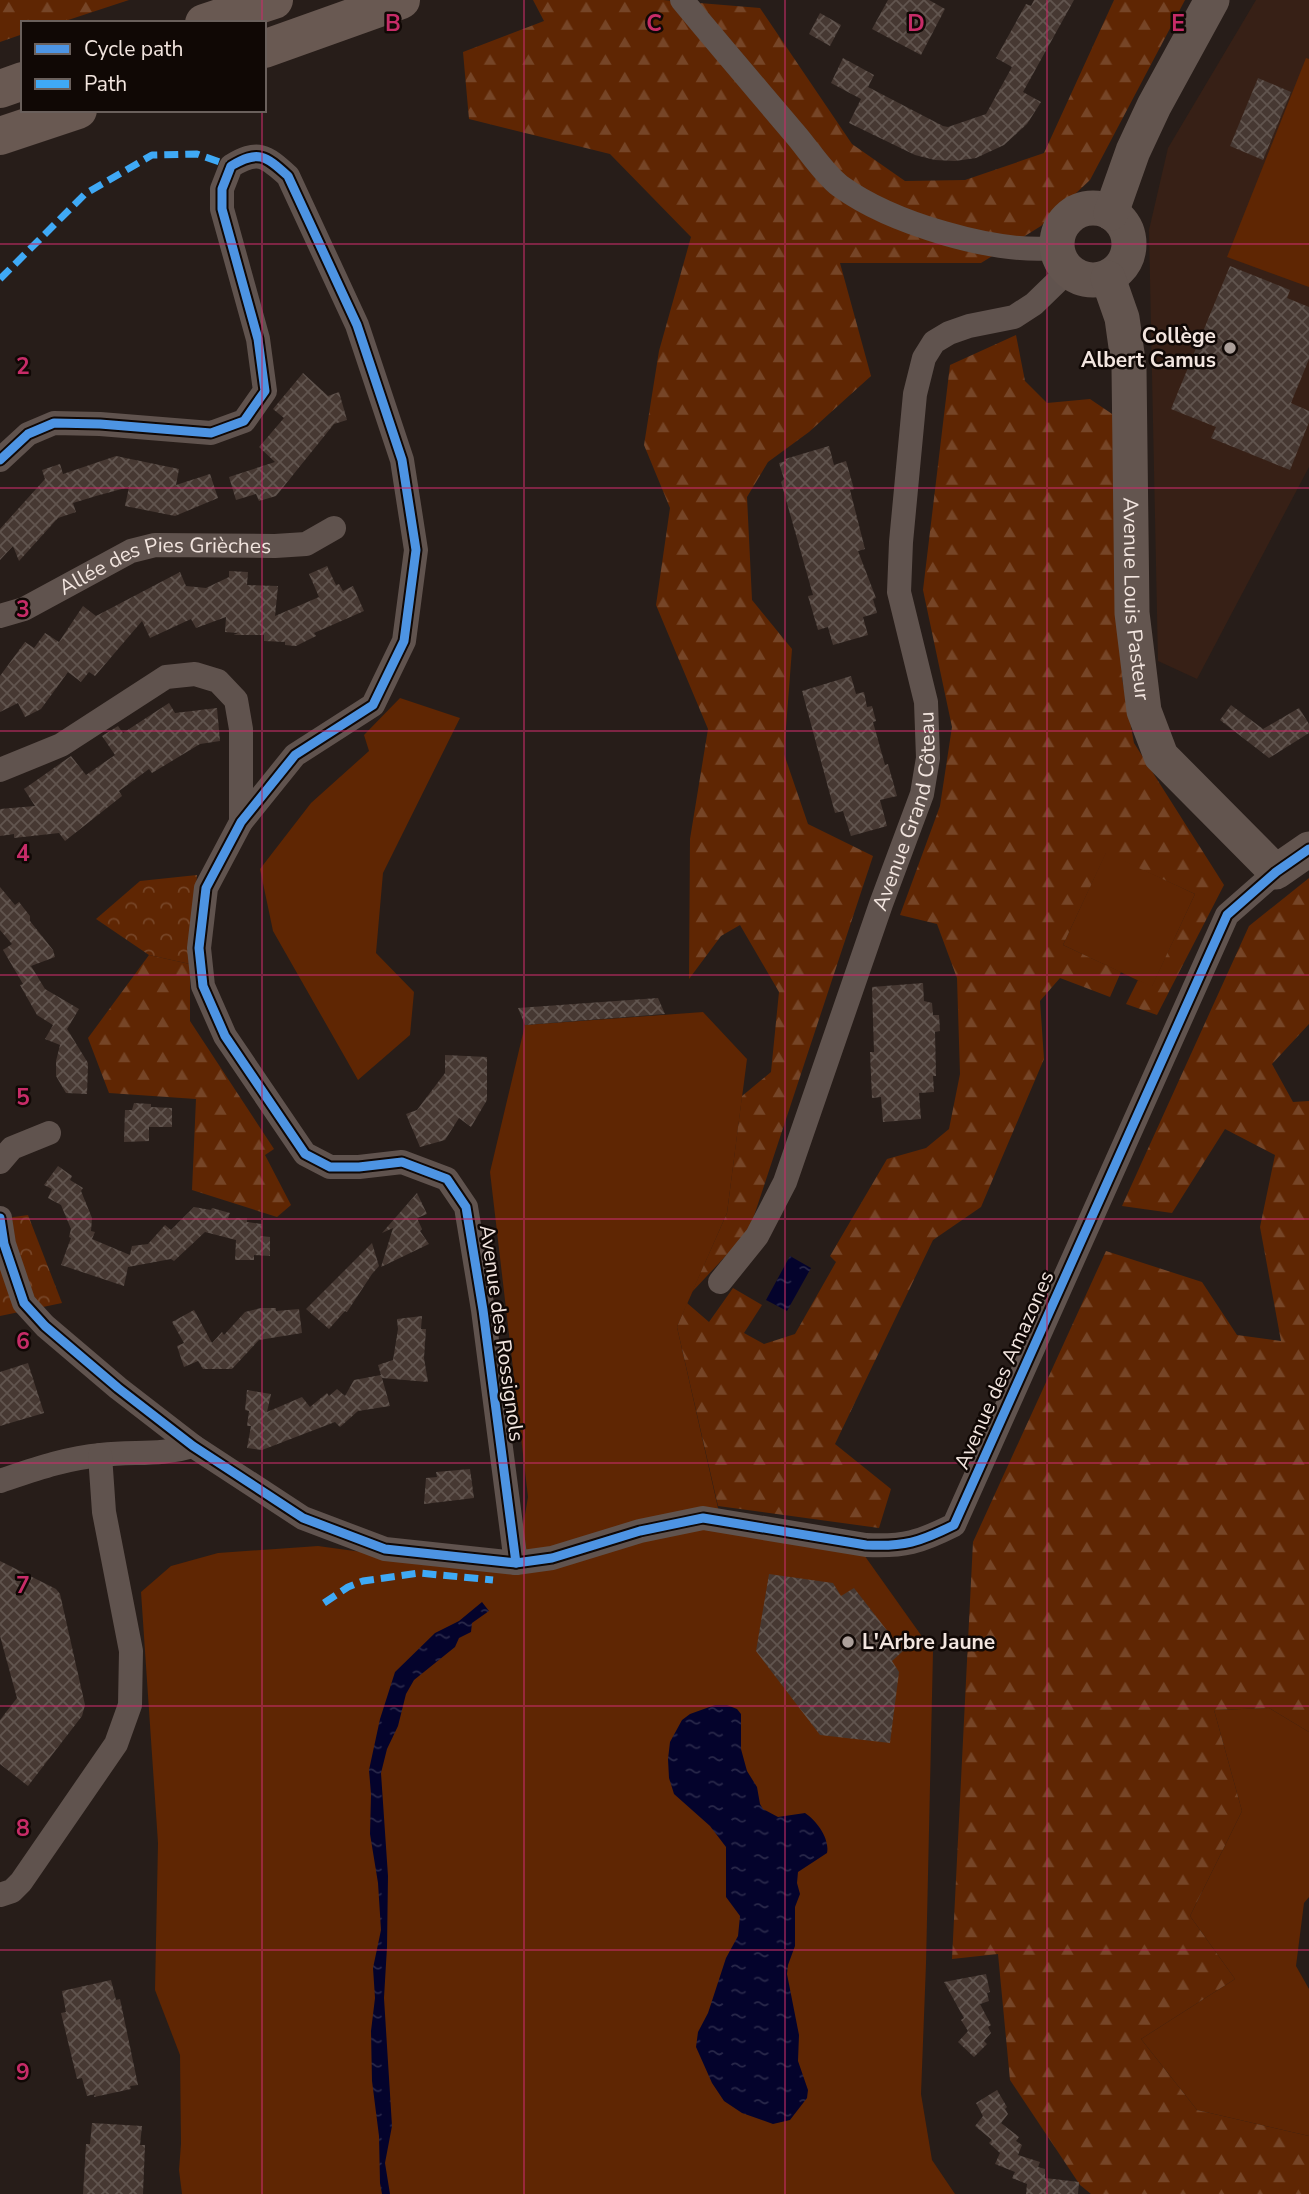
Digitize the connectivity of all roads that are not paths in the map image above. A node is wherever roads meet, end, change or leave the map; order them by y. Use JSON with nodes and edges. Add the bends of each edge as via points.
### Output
{"nodes":[{"id":1,"x":274,"y":0,"type":"edge"},
{"id":2,"x":401,"y":0,"type":"edge"},
{"id":3,"x":682,"y":0,"type":"edge"},
{"id":4,"x":1212,"y":0,"type":"edge"},
{"id":5,"x":210,"y":21,"type":"edge"},
{"id":6,"x":266,"y":48,"type":"edge"},
{"id":7,"x":21,"y":82,"type":"edge"},
{"id":8,"x":0,"y":89,"type":"edge"},
{"id":9,"x":72,"y":112,"type":"edge"},
{"id":10,"x":0,"y":136,"type":"edge"},
{"id":11,"x":1111,"y":213,"type":"junction"},
{"id":12,"x":1062,"y":260,"type":"junction"},
{"id":13,"x":1108,"y":278,"type":"junction"},
{"id":14,"x":0,"y":460,"type":"edge"},
{"id":15,"x":334,"y":528,"type":"dead end"},
{"id":16,"x":0,"y":616,"type":"edge"},
{"id":17,"x":0,"y":770,"type":"edge"},
{"id":18,"x":241,"y":822,"type":"junction"},
{"id":19,"x":1309,"y":849,"type":"edge"},
{"id":20,"x":1276,"y":872,"type":"junction"},
{"id":21,"x":49,"y":1133,"type":"dead end"},
{"id":22,"x":0,"y":1162,"type":"edge"},
{"id":23,"x":0,"y":1218,"type":"edge"},
{"id":24,"x":720,"y":1282,"type":"dead end"},
{"id":25,"x":193,"y":1446,"type":"junction"},
{"id":26,"x":100,"y":1455,"type":"junction"},
{"id":27,"x":0,"y":1481,"type":"edge"},
{"id":28,"x":516,"y":1563,"type":"junction"},
{"id":29,"x":0,"y":1895,"type":"edge"}],
"edges":[{"from":1,"to":5,"type":"highway"},
{"from":2,"to":6,"type":"highway"},
{"from":3,"to":12,"type":"street","via":[[839,185],[902,220],[956,237],[1031,248]]},
{"from":4,"to":11,"type":"street","via":[[1133,151]]},
{"from":7,"to":8,"type":"highway"},
{"from":9,"to":10,"type":"highway"},
{"from":11,"to":12,"type":"street","via":[[1098,208],[1073,213],[1057,235]]},
{"from":11,"to":13,"type":"street","via":[[1130,241],[1125,263]]},
{"from":12,"to":13,"type":"street","via":[[1079,278]]},
{"from":12,"to":24,"type":"street","name":"Avenue Grand Côteau","via":[[1034,304],[1014,317],[948,333],[934,342],[924,358],[915,394],[899,592],[926,702],[928,758],[922,794],[785,1182],[757,1236]]},
{"from":13,"to":20,"type":"street","name":"Avenue Louis Pasteur","via":[[1122,318],[1129,368],[1132,613],[1144,711],[1161,756]]},
{"from":14,"to":18,"type":"street","name":"Avenue des Rossignols","via":[[28,434],[54,423],[211,433],[244,421],[265,391],[258,339],[222,209],[222,190],[231,166],[250,155],[269,159],[288,176],[357,325],[402,460],[416,550],[404,641],[373,705],[295,755]]},
{"from":15,"to":16,"type":"street","name":"Allée des Pies Grièches","via":[[306,544],[155,545],[131,551],[24,609]]},
{"from":17,"to":18,"type":"street","via":[[61,745],[166,677],[195,674],[218,681],[236,700],[241,729]]},
{"from":18,"to":28,"type":"street","name":"Avenue des Rossignols","via":[[206,888],[199,948],[203,986],[225,1036],[305,1154],[330,1167],[402,1162],[447,1178],[466,1207]]},
{"from":19,"to":20,"type":"street","name":"Avenue des Amazones"},
{"from":20,"to":28,"type":"street","name":"Avenue des Amazones","via":[[1227,915],[954,1525],[921,1541],[889,1546],[703,1518],[640,1531],[552,1558]]},
{"from":21,"to":22,"type":"street","via":[[12,1149]]},
{"from":23,"to":25,"type":"street","name":"Avenue des Amazones","via":[[24,1303],[97,1370]]},
{"from":25,"to":26,"type":"street","via":[[169,1453]]},
{"from":25,"to":28,"type":"street","name":"Avenue des Amazones","via":[[303,1518],[385,1549]]},
{"from":26,"to":27,"type":"street"},
{"from":26,"to":29,"type":"street","via":[[104,1512],[131,1651],[130,1704],[116,1744],[21,1882]]}]}
